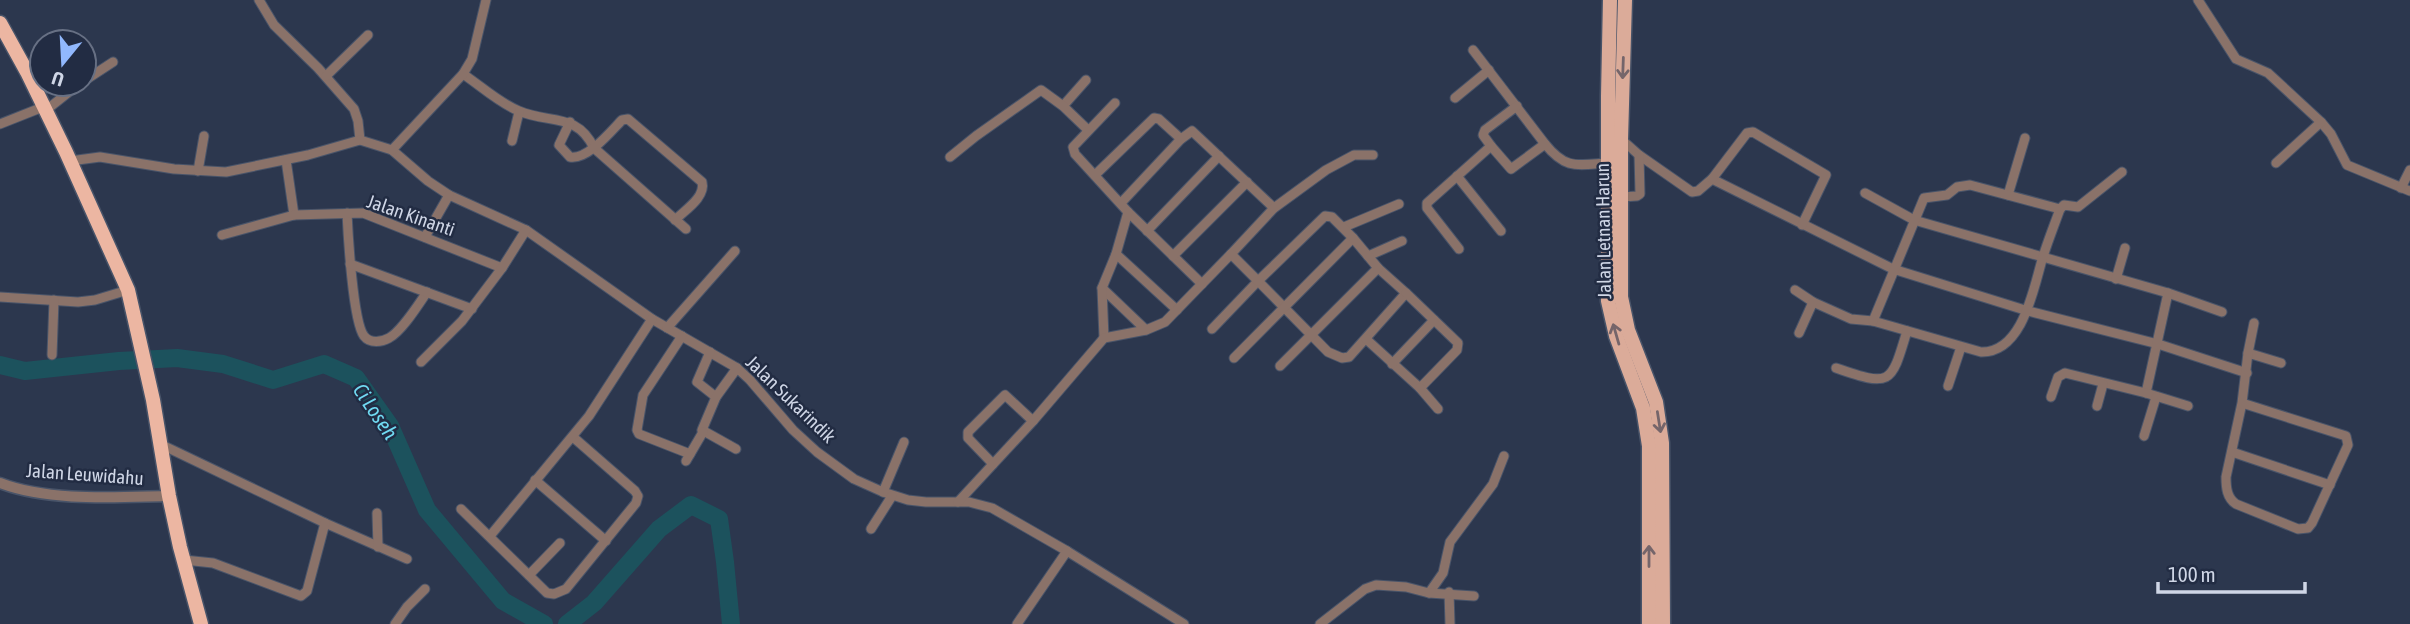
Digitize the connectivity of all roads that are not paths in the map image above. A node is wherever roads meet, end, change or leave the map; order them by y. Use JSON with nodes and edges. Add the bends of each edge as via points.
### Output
{"nodes":[{"id":1,"x":259,"y":0,"type":"edge"},
{"id":2,"x":486,"y":0,"type":"edge"},
{"id":3,"x":1611,"y":0,"type":"edge"},
{"id":4,"x":1625,"y":0,"type":"edge"},
{"id":5,"x":2198,"y":0,"type":"edge"},
{"id":6,"x":0,"y":23,"type":"edge"},
{"id":7,"x":368,"y":35,"type":"dead end"},
{"id":8,"x":1473,"y":50,"type":"dead end"},
{"id":9,"x":113,"y":62,"type":"dead end"},
{"id":10,"x":1489,"y":70,"type":"junction"},
{"id":11,"x":98,"y":72,"type":"edge"},
{"id":12,"x":463,"y":74,"type":"junction"},
{"id":13,"x":326,"y":76,"type":"junction"},
{"id":14,"x":1086,"y":80,"type":"dead end"},
{"id":15,"x":59,"y":98,"type":"edge"},
{"id":16,"x":1455,"y":98,"type":"dead end"},
{"id":17,"x":1115,"y":103,"type":"dead end"},
{"id":18,"x":1063,"y":106,"type":"junction"},
{"id":19,"x":1517,"y":106,"type":"junction"},
{"id":20,"x":44,"y":109,"type":"junction"},
{"id":21,"x":519,"y":112,"type":"junction"},
{"id":22,"x":569,"y":122,"type":"junction"},
{"id":23,"x":2321,"y":122,"type":"junction"},
{"id":24,"x":0,"y":124,"type":"edge"},
{"id":25,"x":1088,"y":130,"type":"junction"},
{"id":26,"x":204,"y":136,"type":"dead end"},
{"id":27,"x":1615,"y":138,"type":"junction"},
{"id":28,"x":2025,"y":138,"type":"dead end"},
{"id":29,"x":1181,"y":139,"type":"junction"},
{"id":30,"x":360,"y":140,"type":"junction"},
{"id":31,"x":512,"y":141,"type":"dead end"},
{"id":32,"x":1545,"y":144,"type":"junction"},
{"id":33,"x":1491,"y":146,"type":"junction"},
{"id":34,"x":594,"y":148,"type":"junction"},
{"id":35,"x":392,"y":150,"type":"junction"},
{"id":36,"x":1373,"y":155,"type":"dead end"},
{"id":37,"x":1639,"y":155,"type":"junction"},
{"id":38,"x":1219,"y":156,"type":"junction"},
{"id":39,"x":950,"y":157,"type":"dead end"},
{"id":40,"x":285,"y":160,"type":"junction"},
{"id":41,"x":70,"y":161,"type":"junction"},
{"id":42,"x":1608,"y":163,"type":"junction"},
{"id":43,"x":2276,"y":163,"type":"dead end"},
{"id":44,"x":2410,"y":170,"type":"edge"},
{"id":45,"x":198,"y":171,"type":"junction"},
{"id":46,"x":2122,"y":172,"type":"dead end"},
{"id":47,"x":1095,"y":176,"type":"junction"},
{"id":48,"x":1457,"y":176,"type":"junction"},
{"id":49,"x":1712,"y":179,"type":"junction"},
{"id":50,"x":1247,"y":182,"type":"junction"},
{"id":51,"x":2405,"y":189,"type":"edge"},
{"id":52,"x":1865,"y":193,"type":"dead end"},
{"id":53,"x":449,"y":195,"type":"junction"},
{"id":54,"x":2008,"y":195,"type":"junction"},
{"id":55,"x":1622,"y":197,"type":"junction"},
{"id":56,"x":1399,"y":204,"type":"dead end"},
{"id":57,"x":1124,"y":208,"type":"junction"},
{"id":58,"x":1274,"y":208,"type":"junction"},
{"id":59,"x":2060,"y":209,"type":"junction"},
{"id":60,"x":347,"y":213,"type":"junction"},
{"id":61,"x":294,"y":215,"type":"junction"},
{"id":62,"x":675,"y":220,"type":"junction"},
{"id":63,"x":1913,"y":220,"type":"junction"},
{"id":64,"x":1802,"y":225,"type":"junction"},
{"id":65,"x":1344,"y":227,"type":"junction"},
{"id":66,"x":686,"y":229,"type":"dead end"},
{"id":67,"x":526,"y":230,"type":"junction"},
{"id":68,"x":1147,"y":231,"type":"junction"},
{"id":69,"x":1501,"y":231,"type":"dead end"},
{"id":70,"x":222,"y":235,"type":"dead end"},
{"id":71,"x":425,"y":237,"type":"junction"},
{"id":72,"x":1353,"y":238,"type":"junction"},
{"id":73,"x":1402,"y":241,"type":"dead end"},
{"id":74,"x":2125,"y":248,"type":"dead end"},
{"id":75,"x":1459,"y":249,"type":"dead end"},
{"id":76,"x":735,"y":251,"type":"dead end"},
{"id":77,"x":1116,"y":254,"type":"junction"},
{"id":78,"x":1231,"y":254,"type":"junction"},
{"id":79,"x":1173,"y":256,"type":"junction"},
{"id":80,"x":1368,"y":256,"type":"junction"},
{"id":81,"x":2043,"y":258,"type":"junction"},
{"id":82,"x":350,"y":264,"type":"junction"},
{"id":83,"x":502,"y":268,"type":"junction"},
{"id":84,"x":1378,"y":268,"type":"junction"},
{"id":85,"x":1893,"y":269,"type":"junction"},
{"id":86,"x":2116,"y":279,"type":"junction"},
{"id":87,"x":1258,"y":281,"type":"junction"},
{"id":88,"x":1202,"y":284,"type":"junction"},
{"id":89,"x":1102,"y":288,"type":"junction"},
{"id":90,"x":1795,"y":290,"type":"dead end"},
{"id":91,"x":427,"y":292,"type":"junction"},
{"id":92,"x":1406,"y":293,"type":"junction"},
{"id":93,"x":2168,"y":293,"type":"junction"},
{"id":94,"x":129,"y":295,"type":"junction"},
{"id":95,"x":0,"y":297,"type":"edge"},
{"id":96,"x":54,"y":300,"type":"junction"},
{"id":97,"x":1813,"y":302,"type":"junction"},
{"id":98,"x":1284,"y":306,"type":"junction"},
{"id":99,"x":472,"y":309,"type":"junction"},
{"id":100,"x":1177,"y":310,"type":"junction"},
{"id":101,"x":2028,"y":311,"type":"junction"},
{"id":102,"x":2222,"y":312,"type":"dead end"},
{"id":103,"x":652,"y":319,"type":"junction"},
{"id":104,"x":1434,"y":320,"type":"junction"},
{"id":105,"x":1872,"y":321,"type":"junction"},
{"id":106,"x":2254,"y":323,"type":"dead end"},
{"id":107,"x":667,"y":328,"type":"junction"},
{"id":108,"x":1212,"y":329,"type":"dead end"},
{"id":109,"x":1146,"y":330,"type":"junction"},
{"id":110,"x":1908,"y":331,"type":"junction"},
{"id":111,"x":1799,"y":332,"type":"dead end"},
{"id":112,"x":1311,"y":333,"type":"junction"},
{"id":113,"x":682,"y":336,"type":"junction"},
{"id":114,"x":1104,"y":338,"type":"junction"},
{"id":115,"x":1366,"y":339,"type":"junction"},
{"id":116,"x":2158,"y":344,"type":"junction"},
{"id":117,"x":1961,"y":346,"type":"junction"},
{"id":118,"x":710,"y":352,"type":"junction"},
{"id":119,"x":2248,"y":353,"type":"junction"},
{"id":120,"x":52,"y":355,"type":"dead end"},
{"id":121,"x":1234,"y":358,"type":"dead end"},
{"id":122,"x":421,"y":362,"type":"dead end"},
{"id":123,"x":2281,"y":363,"type":"dead end"},
{"id":124,"x":1392,"y":364,"type":"junction"},
{"id":125,"x":1280,"y":366,"type":"dead end"},
{"id":126,"x":737,"y":368,"type":"junction"},
{"id":127,"x":1836,"y":368,"type":"dead end"},
{"id":128,"x":2247,"y":373,"type":"junction"},
{"id":129,"x":2103,"y":384,"type":"junction"},
{"id":130,"x":1948,"y":386,"type":"dead end"},
{"id":131,"x":1420,"y":388,"type":"junction"},
{"id":132,"x":2146,"y":393,"type":"junction"},
{"id":133,"x":716,"y":397,"type":"junction"},
{"id":134,"x":2051,"y":397,"type":"dead end"},
{"id":135,"x":2156,"y":397,"type":"junction"},
{"id":136,"x":2242,"y":403,"type":"junction"},
{"id":137,"x":2097,"y":405,"type":"dead end"},
{"id":138,"x":2188,"y":406,"type":"dead end"},
{"id":139,"x":1438,"y":409,"type":"dead end"},
{"id":140,"x":1033,"y":421,"type":"junction"},
{"id":141,"x":703,"y":432,"type":"junction"},
{"id":142,"x":2144,"y":436,"type":"dead end"},
{"id":143,"x":573,"y":437,"type":"junction"},
{"id":144,"x":904,"y":442,"type":"dead end"},
{"id":145,"x":160,"y":444,"type":"junction"},
{"id":146,"x":737,"y":449,"type":"dead end"},
{"id":147,"x":2232,"y":452,"type":"junction"},
{"id":148,"x":1504,"y":456,"type":"dead end"},
{"id":149,"x":993,"y":464,"type":"junction"},
{"id":150,"x":535,"y":480,"type":"junction"},
{"id":151,"x":0,"y":483,"type":"edge"},
{"id":152,"x":2330,"y":485,"type":"junction"},
{"id":153,"x":887,"y":494,"type":"junction"},
{"id":154,"x":169,"y":496,"type":"junction"},
{"id":155,"x":958,"y":502,"type":"junction"},
{"id":156,"x":461,"y":509,"type":"dead end"},
{"id":157,"x":377,"y":513,"type":"dead end"},
{"id":158,"x":325,"y":523,"type":"junction"},
{"id":159,"x":871,"y":530,"type":"dead end"},
{"id":160,"x":490,"y":537,"type":"junction"},
{"id":161,"x":606,"y":541,"type":"junction"},
{"id":162,"x":561,"y":543,"type":"dead end"},
{"id":163,"x":378,"y":547,"type":"junction"},
{"id":164,"x":1067,"y":551,"type":"junction"},
{"id":165,"x":407,"y":559,"type":"dead end"},
{"id":166,"x":184,"y":560,"type":"junction"},
{"id":167,"x":529,"y":575,"type":"junction"},
{"id":168,"x":425,"y":589,"type":"dead end"},
{"id":169,"x":1448,"y":592,"type":"junction"},
{"id":170,"x":1429,"y":593,"type":"junction"},
{"id":171,"x":1474,"y":596,"type":"dead end"},
{"id":172,"x":201,"y":624,"type":"edge"},
{"id":173,"x":395,"y":624,"type":"edge"},
{"id":174,"x":1017,"y":624,"type":"edge"},
{"id":175,"x":1184,"y":624,"type":"edge"},
{"id":176,"x":1320,"y":624,"type":"edge"},
{"id":177,"x":1450,"y":624,"type":"edge"},
{"id":178,"x":1649,"y":624,"type":"edge"},
{"id":179,"x":1663,"y":624,"type":"edge"}],
"edges":[{"from":1,"to":13,"type":"street","via":[[274,25]]},
{"from":2,"to":12,"type":"street","via":[[472,59]]},
{"from":3,"to":27,"type":"main road","name":"Jalan Letnan Harun"},
{"from":4,"to":27,"type":"main road","name":"Jalan Letnan Harun","one_way":true},
{"from":5,"to":23,"type":"street","via":[[2236,59],[2268,73]]},
{"from":6,"to":20,"type":"highway"},
{"from":7,"to":13,"type":"street"},
{"from":8,"to":10,"type":"street"},
{"from":9,"to":11,"type":"street"},
{"from":10,"to":16,"type":"street"},
{"from":10,"to":19,"type":"street"},
{"from":12,"to":21,"type":"street"},
{"from":12,"to":35,"type":"street"},
{"from":13,"to":30,"type":"street","via":[[354,109]]},
{"from":14,"to":18,"type":"street"},
{"from":15,"to":20,"type":"street"},
{"from":17,"to":25,"type":"street"},
{"from":18,"to":25,"type":"street"},
{"from":18,"to":39,"type":"street","via":[[1041,90]]},
{"from":19,"to":32,"type":"street"},
{"from":19,"to":33,"type":"street","via":[[1483,132]]},
{"from":20,"to":24,"type":"street"},
{"from":20,"to":41,"type":"highway"},
{"from":21,"to":22,"type":"street"},
{"from":21,"to":31,"type":"street"},
{"from":22,"to":34,"type":"street","via":[[585,132]]},
{"from":22,"to":34,"type":"street","via":[[560,142],[562,149],[575,158]]},
{"from":23,"to":43,"type":"street"},
{"from":23,"to":51,"type":"street","via":[[2347,165]]},
{"from":25,"to":47,"type":"street","via":[[1073,151]]},
{"from":26,"to":45,"type":"street"},
{"from":27,"to":37,"type":"street"},
{"from":27,"to":42,"type":"main road","name":"Jalan Letnan Harun"},
{"from":27,"to":55,"type":"main road","name":"Jalan Letnan Harun"},
{"from":28,"to":54,"type":"street"},
{"from":29,"to":38,"type":"street","via":[[1192,131]]},
{"from":29,"to":47,"type":"street","via":[[1154,118]]},
{"from":29,"to":57,"type":"street"},
{"from":30,"to":35,"type":"street"},
{"from":30,"to":40,"type":"street"},
{"from":32,"to":33,"type":"street","via":[[1513,169]]},
{"from":32,"to":42,"type":"street","via":[[1567,163]]},
{"from":33,"to":48,"type":"street"},
{"from":34,"to":62,"type":"street"},
{"from":34,"to":62,"type":"street","via":[[628,119],[702,182],[702,194]]},
{"from":35,"to":53,"type":"street","name":"Jalan Sukarindik"},
{"from":36,"to":58,"type":"street","via":[[1340,161]]},
{"from":37,"to":49,"type":"street","via":[[1692,192]]},
{"from":37,"to":55,"type":"street","via":[[1640,194]]},
{"from":38,"to":50,"type":"street"},
{"from":38,"to":68,"type":"street"},
{"from":40,"to":45,"type":"street","via":[[240,170]]},
{"from":40,"to":61,"type":"street"},
{"from":41,"to":45,"type":"street","via":[[100,158]]},
{"from":41,"to":94,"type":"highway"},
{"from":178,"to":42,"type":"main road","name":"Jalan Letnan Harun","one_way":true,"via":[[1649,446],[1643,408],[1608,300]]},
{"from":44,"to":51,"type":"street"},
{"from":46,"to":59,"type":"street","via":[[2081,205]]},
{"from":47,"to":57,"type":"street"},
{"from":48,"to":69,"type":"street"},
{"from":48,"to":75,"type":"street","via":[[1426,206]]},
{"from":49,"to":64,"type":"street"},
{"from":49,"to":64,"type":"street","via":[[1747,133],[1753,132],[1826,175]]},
{"from":50,"to":58,"type":"street"},
{"from":50,"to":79,"type":"street"},
{"from":52,"to":63,"type":"street"},
{"from":53,"to":67,"type":"street","name":"Jalan Sukarindik"},
{"from":53,"to":71,"type":"street"},
{"from":54,"to":59,"type":"street"},
{"from":54,"to":63,"type":"street","via":[[1963,185],[1947,195],[1924,198]]},
{"from":55,"to":179,"type":"main road","name":"Jalan Letnan Harun","one_way":true,"via":[[1621,297],[1628,330],[1656,402],[1662,443]]},
{"from":56,"to":65,"type":"street"},
{"from":57,"to":68,"type":"street"},
{"from":57,"to":77,"type":"street"},
{"from":58,"to":78,"type":"street"},
{"from":59,"to":81,"type":"street"},
{"from":60,"to":61,"type":"street","name":"Jalan Kinanti"},
{"from":60,"to":71,"type":"street","name":"Jalan Kinanti","via":[[374,216]]},
{"from":60,"to":82,"type":"street"},
{"from":61,"to":70,"type":"street","name":"Jalan Kinanti"},
{"from":62,"to":66,"type":"street"},
{"from":63,"to":81,"type":"street"},
{"from":63,"to":85,"type":"street"},
{"from":64,"to":85,"type":"street"},
{"from":65,"to":72,"type":"street"},
{"from":65,"to":87,"type":"street","via":[[1325,216]]},
{"from":67,"to":83,"type":"street"},
{"from":67,"to":103,"type":"street","name":"Jalan Sukarindik"},
{"from":68,"to":79,"type":"street"},
{"from":71,"to":83,"type":"street","name":"Jalan Kinanti"},
{"from":72,"to":80,"type":"street"},
{"from":72,"to":98,"type":"street"},
{"from":73,"to":80,"type":"street"},
{"from":74,"to":86,"type":"street"},
{"from":76,"to":107,"type":"street"},
{"from":77,"to":89,"type":"street"},
{"from":77,"to":100,"type":"street"},
{"from":78,"to":87,"type":"street"},
{"from":78,"to":88,"type":"street"},
{"from":79,"to":88,"type":"street"},
{"from":80,"to":84,"type":"street"},
{"from":81,"to":86,"type":"street"},
{"from":81,"to":101,"type":"street"},
{"from":82,"to":91,"type":"street"},
{"from":82,"to":91,"type":"street","via":[[360,326],[371,341],[392,337]]},
{"from":83,"to":99,"type":"street"},
{"from":84,"to":92,"type":"street"},
{"from":84,"to":112,"type":"street"},
{"from":85,"to":101,"type":"street"},
{"from":85,"to":105,"type":"street"},
{"from":86,"to":93,"type":"street"},
{"from":87,"to":98,"type":"street"},
{"from":87,"to":108,"type":"street"},
{"from":88,"to":100,"type":"street"},
{"from":89,"to":109,"type":"street"},
{"from":89,"to":114,"type":"street"},
{"from":90,"to":97,"type":"street"},
{"from":91,"to":99,"type":"street"},
{"from":92,"to":104,"type":"street"},
{"from":92,"to":115,"type":"street"},
{"from":93,"to":102,"type":"street"},
{"from":93,"to":116,"type":"street"},
{"from":94,"to":96,"type":"street"},
{"from":94,"to":145,"type":"highway"},
{"from":95,"to":96,"type":"street"},
{"from":96,"to":120,"type":"street"},
{"from":97,"to":105,"type":"street","via":[[1851,319]]},
{"from":97,"to":111,"type":"street"},
{"from":98,"to":112,"type":"street"},
{"from":98,"to":121,"type":"street"},
{"from":99,"to":122,"type":"street"},
{"from":100,"to":109,"type":"street","via":[[1165,322]]},
{"from":101,"to":116,"type":"street"},
{"from":101,"to":117,"type":"street","via":[[1997,351]]},
{"from":103,"to":107,"type":"street","name":"Jalan Sukarindik"},
{"from":103,"to":143,"type":"street"},
{"from":104,"to":124,"type":"street"},
{"from":104,"to":131,"type":"street","via":[[1458,348]]},
{"from":105,"to":110,"type":"street"},
{"from":106,"to":119,"type":"street"},
{"from":107,"to":113,"type":"street","name":"Jalan Sukarindik"},
{"from":109,"to":114,"type":"street"},
{"from":110,"to":117,"type":"street"},
{"from":110,"to":127,"type":"street","via":[[1896,369],[1884,379]]},
{"from":112,"to":115,"type":"street","via":[[1328,352],[1342,358]]},
{"from":112,"to":125,"type":"street"},
{"from":113,"to":118,"type":"street","name":"Jalan Sukarindik"},
{"from":113,"to":141,"type":"street","via":[[643,396],[637,430],[688,457]]},
{"from":114,"to":140,"type":"street"},
{"from":115,"to":124,"type":"street"},
{"from":116,"to":128,"type":"street"},
{"from":116,"to":132,"type":"street"},
{"from":117,"to":130,"type":"street"},
{"from":118,"to":126,"type":"street","name":"Jalan Sukarindik"},
{"from":118,"to":133,"type":"street","via":[[696,382]]},
{"from":119,"to":123,"type":"street"},
{"from":119,"to":128,"type":"street"},
{"from":124,"to":131,"type":"street"},
{"from":126,"to":133,"type":"street"},
{"from":126,"to":153,"type":"street","name":"Jalan Sukarindik","via":[[817,452],[854,479]]},
{"from":128,"to":136,"type":"street"},
{"from":129,"to":132,"type":"street"},
{"from":129,"to":134,"type":"street","via":[[2065,373],[2058,377]]},
{"from":129,"to":137,"type":"street"},
{"from":131,"to":139,"type":"street"},
{"from":132,"to":135,"type":"street"},
{"from":133,"to":141,"type":"street"},
{"from":135,"to":138,"type":"street"},
{"from":135,"to":142,"type":"street"},
{"from":136,"to":147,"type":"street"},
{"from":136,"to":152,"type":"street","via":[[2346,436],[2348,444]]},
{"from":140,"to":149,"type":"street"},
{"from":140,"to":149,"type":"street","via":[[1005,395],[968,432],[968,438]]},
{"from":141,"to":146,"type":"street"},
{"from":143,"to":150,"type":"street"},
{"from":143,"to":161,"type":"street","via":[[638,496]]},
{"from":144,"to":153,"type":"street"},
{"from":145,"to":154,"type":"highway"},
{"from":145,"to":158,"type":"street"},
{"from":147,"to":152,"type":"street"},
{"from":147,"to":152,"type":"street","via":[[2226,484],[2232,501],[2298,528],[2312,523]]},
{"from":148,"to":170,"type":"street","via":[[1493,484],[1450,542],[1443,573]]},
{"from":149,"to":155,"type":"street"},
{"from":150,"to":160,"type":"street"},
{"from":150,"to":161,"type":"street"},
{"from":151,"to":154,"type":"street","name":"Jalan Leuwidahu","via":[[52,493]]},
{"from":153,"to":155,"type":"street","name":"Jalan Sukarindik","via":[[918,502]]},
{"from":153,"to":159,"type":"street"},
{"from":154,"to":166,"type":"highway"},
{"from":155,"to":164,"type":"street","name":"Jalan Sukarindik","via":[[999,511]]},
{"from":156,"to":160,"type":"street"},
{"from":157,"to":163,"type":"street"},
{"from":158,"to":163,"type":"street"},
{"from":158,"to":166,"type":"street","via":[[307,591],[301,596],[213,564]]},
{"from":160,"to":167,"type":"street"},
{"from":161,"to":167,"type":"street","via":[[560,593],[547,593]]},
{"from":162,"to":167,"type":"street"},
{"from":163,"to":165,"type":"street"},
{"from":164,"to":174,"type":"street"},
{"from":164,"to":175,"type":"street","name":"Jalan Sukarindik"},
{"from":166,"to":172,"type":"highway"},
{"from":168,"to":173,"type":"street"},
{"from":169,"to":170,"type":"street"},
{"from":169,"to":171,"type":"street"},
{"from":169,"to":177,"type":"street"},
{"from":170,"to":176,"type":"street","via":[[1376,585]]}]}
